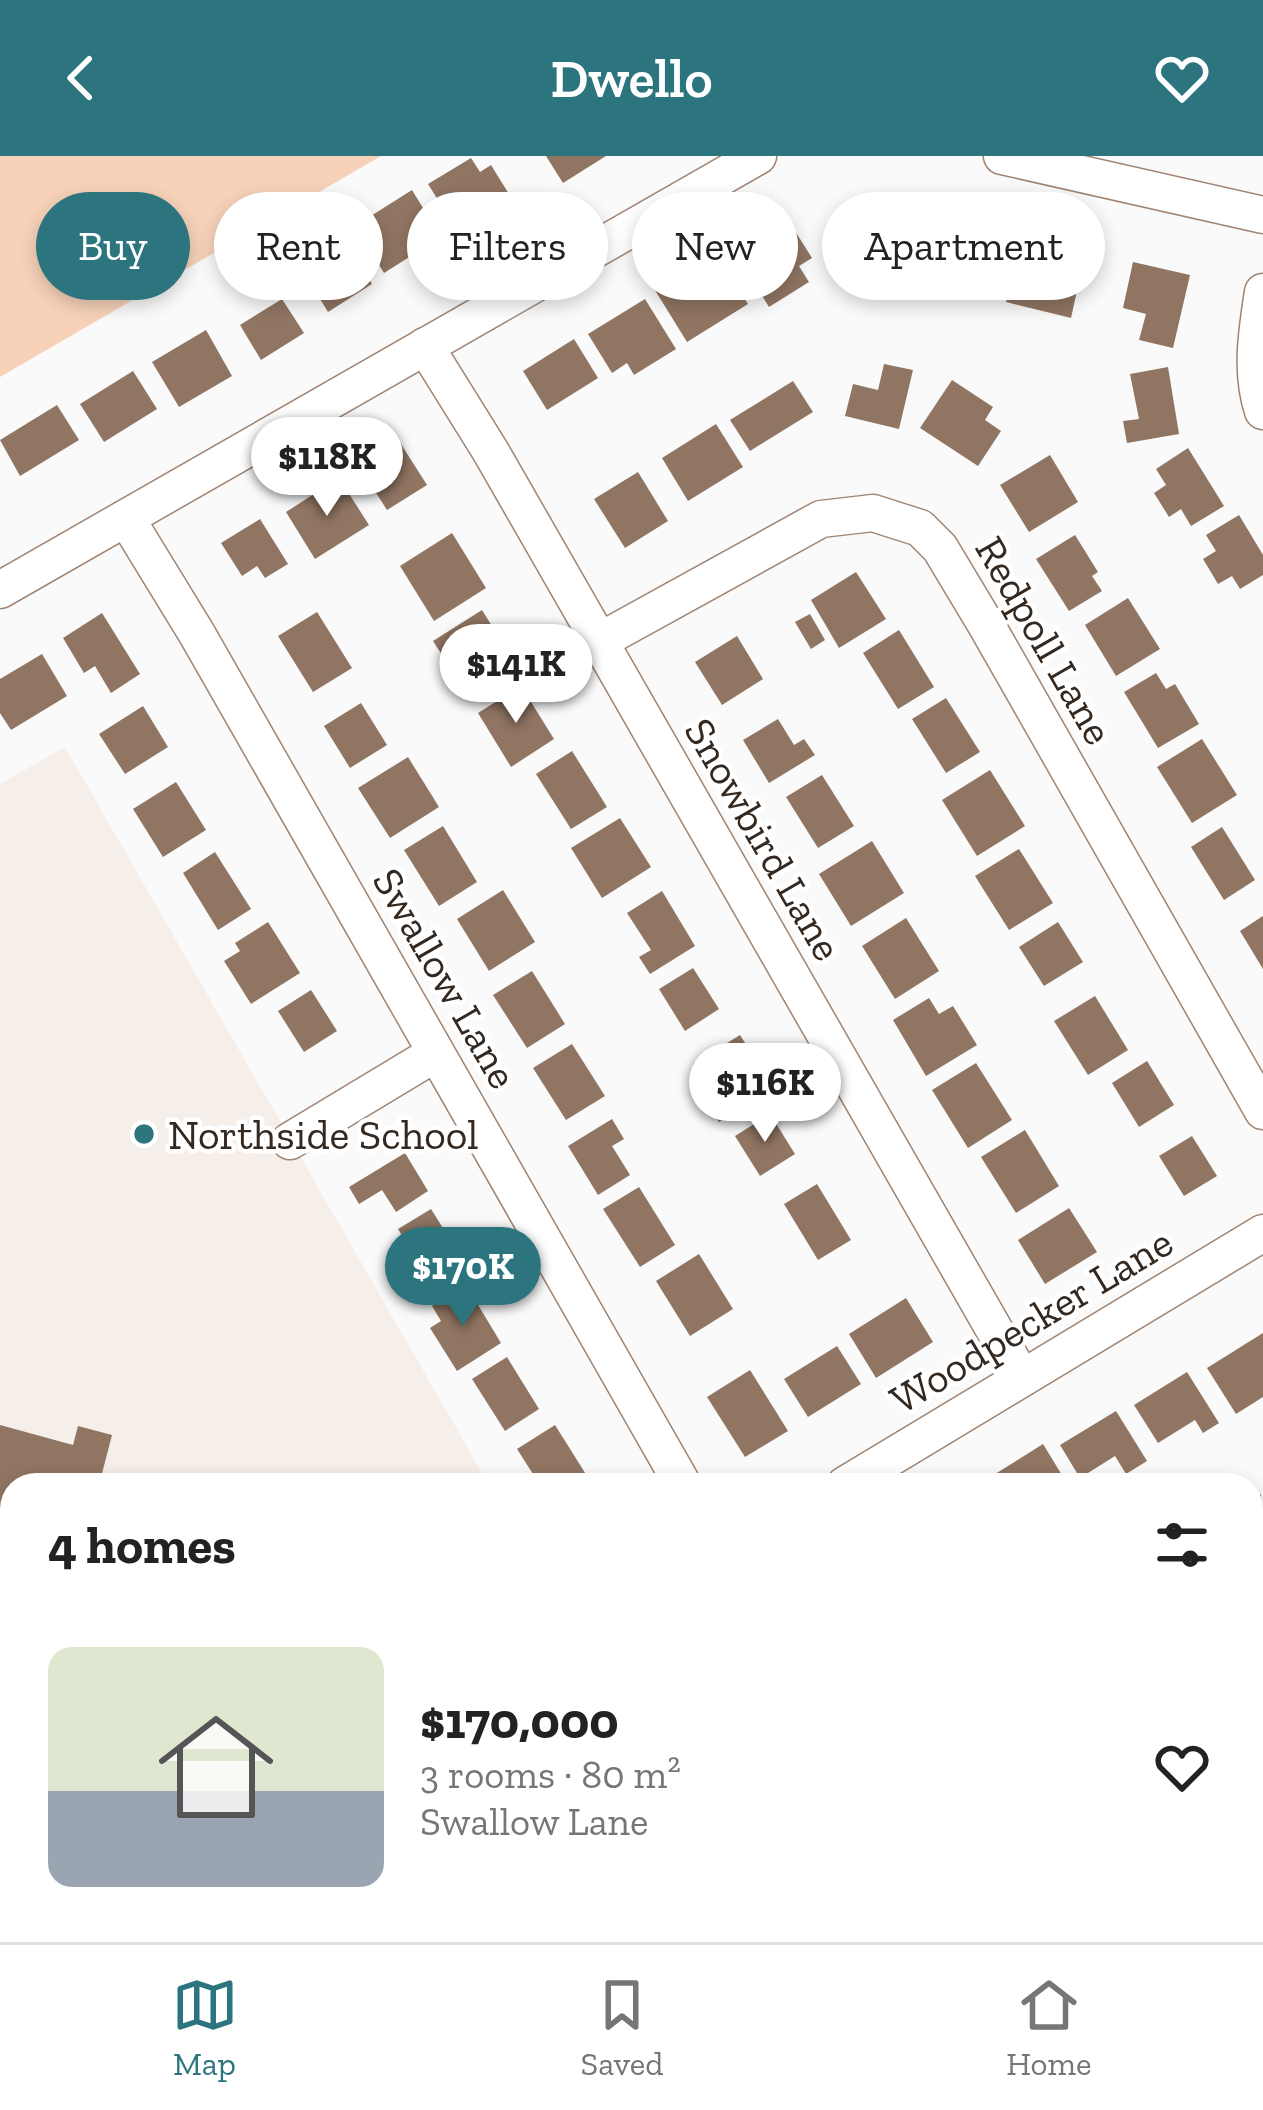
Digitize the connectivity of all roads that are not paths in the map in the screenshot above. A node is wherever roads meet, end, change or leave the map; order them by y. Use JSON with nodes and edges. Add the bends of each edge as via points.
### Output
{"nodes":[{"id":1,"x":758,"y":156,"type":"edge"},
{"id":2,"x":1002,"y":156,"type":"edge"},
{"id":3,"x":705,"y":169,"type":"edge"},
{"id":4,"x":1263,"y":215,"type":"edge"},
{"id":5,"x":1263,"y":292,"type":"edge"},
{"id":6,"x":425,"y":346,"type":"junction"},
{"id":7,"x":1263,"y":411,"type":"edge"},
{"id":8,"x":126,"y":518,"type":"junction"},
{"id":9,"x":0,"y":590,"type":"edge"},
{"id":10,"x":598,"y":642,"type":"junction"},
{"id":11,"x":436,"y":1053,"type":"junction"},
{"id":12,"x":1263,"y":1111,"type":"edge"},
{"id":13,"x":290,"y":1141,"type":"dead end"},
{"id":14,"x":1263,"y":1233,"type":"edge"},
{"id":15,"x":1022,"y":1378,"type":"junction"},
{"id":16,"x":676,"y":1473,"type":"edge"},
{"id":17,"x":865,"y":1473,"type":"edge"}],
"edges":[{"from":1,"to":3,"type":"street"},
{"from":2,"to":4,"type":"street"},
{"from":3,"to":6,"type":"street"},
{"from":5,"to":7,"type":"street","via":[[1255,344]]},
{"from":6,"to":8,"type":"street"},
{"from":6,"to":10,"type":"street","name":"Snowbird Lane"},
{"from":8,"to":9,"type":"street"},
{"from":8,"to":11,"type":"street","name":"Swallow Lane"},
{"from":10,"to":12,"type":"street","name":"Redpoll Lane","via":[[821,519],[874,513],[920,528],[988,628]]},
{"from":10,"to":15,"type":"street","name":"Snowbird Lane"},
{"from":11,"to":13,"type":"street"},
{"from":11,"to":16,"type":"street","name":"Swallow Lane"},
{"from":14,"to":15,"type":"street","name":"Woodpecker Lane"},
{"from":15,"to":17,"type":"street","name":"Woodpecker Lane"}]}
